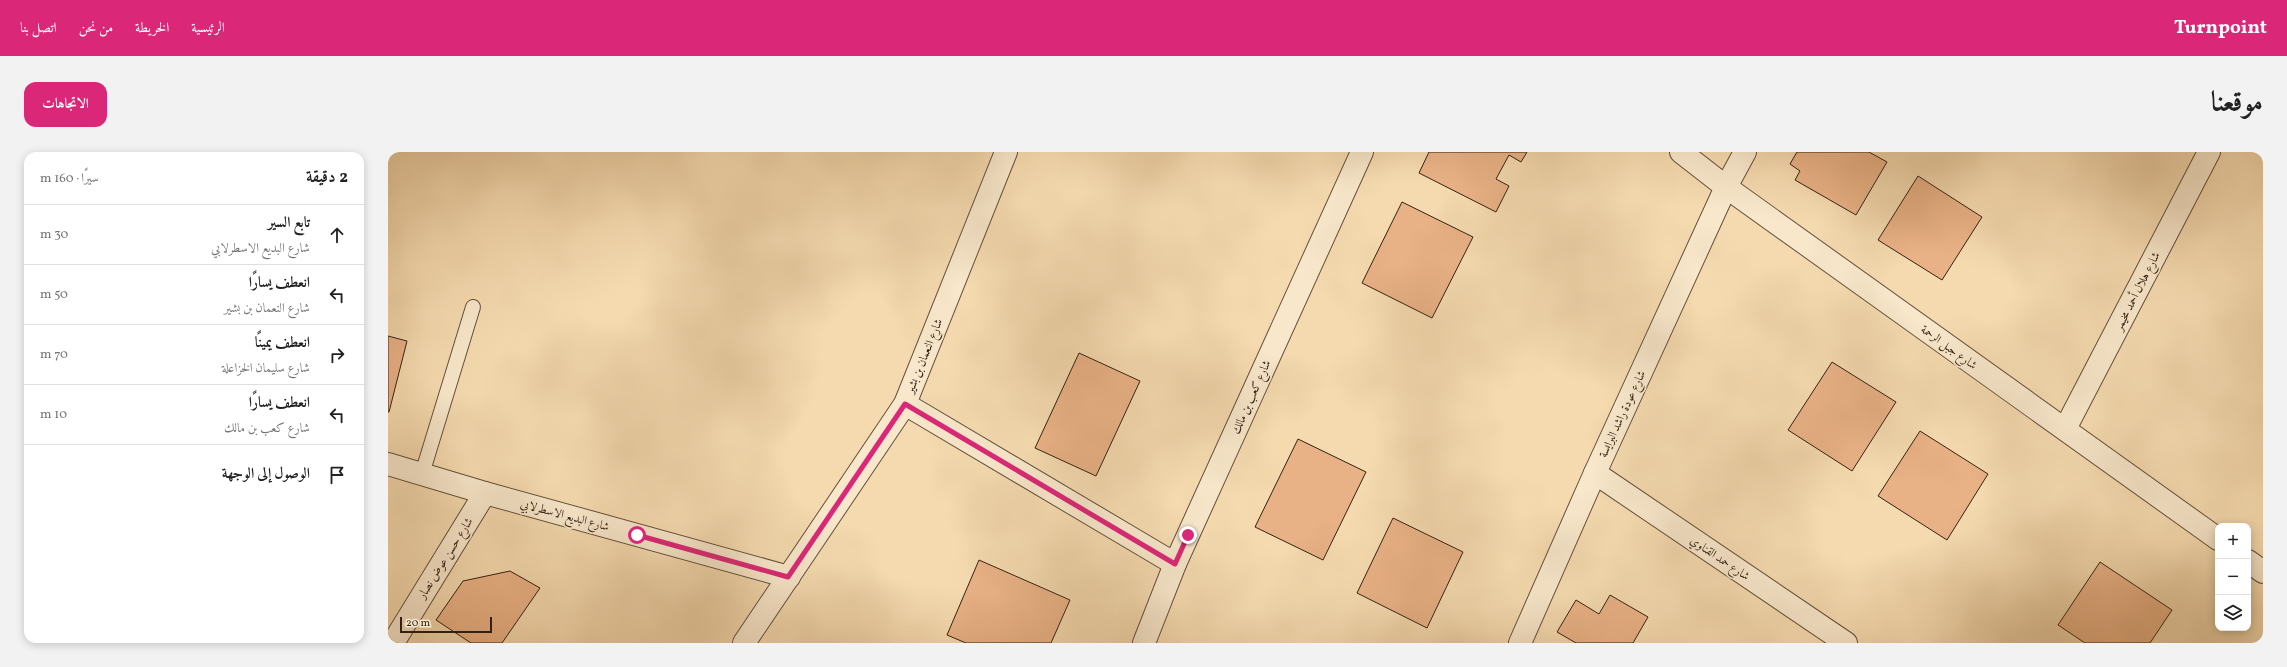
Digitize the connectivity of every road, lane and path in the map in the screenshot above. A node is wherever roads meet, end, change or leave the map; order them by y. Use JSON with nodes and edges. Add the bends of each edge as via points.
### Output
{"nodes":[{"id":1,"x":1006,"y":152,"type":"edge"},
{"id":2,"x":1362,"y":152,"type":"edge"},
{"id":3,"x":1681,"y":152,"type":"edge"},
{"id":4,"x":1745,"y":152,"type":"edge"},
{"id":5,"x":2209,"y":152,"type":"edge"},
{"id":6,"x":1726,"y":187,"type":"junction"},
{"id":7,"x":473,"y":307,"type":"dead end"},
{"id":8,"x":905,"y":404,"type":"junction"},
{"id":9,"x":2065,"y":430,"type":"junction"},
{"id":10,"x":388,"y":464,"type":"edge"},
{"id":11,"x":1595,"y":473,"type":"junction"},
{"id":12,"x":422,"y":474,"type":"junction"},
{"id":13,"x":485,"y":493,"type":"junction"},
{"id":14,"x":2215,"y":537,"type":"edge"},
{"id":15,"x":2263,"y":559,"type":"edge"},
{"id":16,"x":2251,"y":560,"type":"edge"},
{"id":17,"x":2251,"y":562,"type":"edge"},
{"id":18,"x":1175,"y":564,"type":"junction"},
{"id":19,"x":2263,"y":572,"type":"edge"},
{"id":20,"x":788,"y":577,"type":"junction"},
{"id":21,"x":393,"y":643,"type":"edge"},
{"id":22,"x":744,"y":643,"type":"edge"},
{"id":23,"x":1144,"y":643,"type":"edge"},
{"id":24,"x":1520,"y":643,"type":"edge"},
{"id":25,"x":1846,"y":643,"type":"edge"}],
"edges":[{"from":1,"to":8,"type":"street","name":"شارع النعمان بن بشير"},
{"from":2,"to":18,"type":"street","name":"شارع كعب بن مالك"},
{"from":3,"to":6,"type":"street","name":"شارع جبل الرحمة"},
{"from":4,"to":6,"type":"street"},
{"from":5,"to":9,"type":"street","name":"شارع هلال أحمد مخيمر"},
{"from":6,"to":9,"type":"street","name":"شارع جبل الرحمة"},
{"from":6,"to":11,"type":"street","name":"شارع عودة راشد البرايسة"},
{"from":7,"to":12,"type":"lane"},
{"from":8,"to":18,"type":"street"},
{"from":8,"to":20,"type":"street","name":"شارع النعمان بن بشير"},
{"from":9,"to":14,"type":"street","name":"شارع جبل الرحمة"},
{"from":10,"to":12,"type":"street","name":"شارع البديع الاسطرلابي"},
{"from":11,"to":24,"type":"street","name":"شارع عودة راشد البرايسة"},
{"from":11,"to":25,"type":"street","name":"شارع حمد القناوي"},
{"from":12,"to":13,"type":"street","name":"شارع البديع الاسطرلابي"},
{"from":13,"to":20,"type":"street","name":"شارع البديع الاسطرلابي"},
{"from":13,"to":21,"type":"street","name":"شارع حسن عوض نصار"},
{"from":15,"to":16,"type":"street"},
{"from":17,"to":19,"type":"street"},
{"from":18,"to":23,"type":"street","name":"شارع كعب بن مالك"},
{"from":20,"to":22,"type":"street","name":"شارع النعمان بن بشير"}]}
